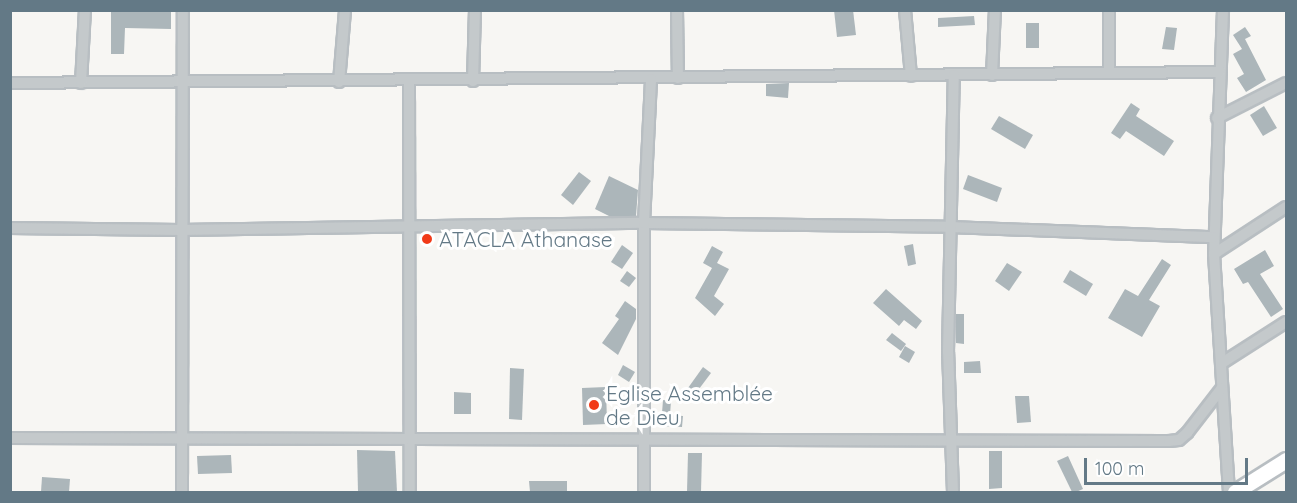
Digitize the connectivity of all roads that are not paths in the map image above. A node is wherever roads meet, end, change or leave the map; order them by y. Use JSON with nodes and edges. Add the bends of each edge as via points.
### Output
{"nodes":[{"id":1,"x":85,"y":10,"type":"edge"},
{"id":2,"x":183,"y":10,"type":"edge"},
{"id":3,"x":345,"y":10,"type":"edge"},
{"id":4,"x":474,"y":10,"type":"edge"},
{"id":5,"x":677,"y":10,"type":"edge"},
{"id":6,"x":905,"y":10,"type":"edge"},
{"id":7,"x":995,"y":10,"type":"edge"},
{"id":8,"x":1109,"y":10,"type":"edge"},
{"id":9,"x":1223,"y":10,"type":"edge"},
{"id":10,"x":1220,"y":72,"type":"junction"},
{"id":11,"x":1109,"y":74,"type":"junction"},
{"id":12,"x":954,"y":75,"type":"junction"},
{"id":13,"x":992,"y":75,"type":"junction"},
{"id":14,"x":911,"y":76,"type":"junction"},
{"id":15,"x":678,"y":78,"type":"junction"},
{"id":16,"x":651,"y":79,"type":"junction"},
{"id":17,"x":409,"y":81,"type":"junction"},
{"id":18,"x":473,"y":81,"type":"junction"},
{"id":19,"x":81,"y":82,"type":"junction"},
{"id":20,"x":182,"y":82,"type":"junction"},
{"id":21,"x":339,"y":82,"type":"junction"},
{"id":22,"x":10,"y":83,"type":"edge"},
{"id":23,"x":1287,"y":83,"type":"edge"},
{"id":24,"x":1217,"y":118,"type":"junction"},
{"id":25,"x":1287,"y":207,"type":"edge"},
{"id":26,"x":644,"y":223,"type":"junction"},
{"id":27,"x":410,"y":225,"type":"junction"},
{"id":28,"x":950,"y":227,"type":"junction"},
{"id":29,"x":10,"y":228,"type":"edge"},
{"id":30,"x":180,"y":230,"type":"junction"},
{"id":31,"x":1214,"y":237,"type":"junction"},
{"id":32,"x":1214,"y":254,"type":"junction"},
{"id":33,"x":1287,"y":322,"type":"edge"},
{"id":34,"x":1222,"y":363,"type":"junction"},
{"id":35,"x":1221,"y":389,"type":"junction"},
{"id":36,"x":409,"y":437,"type":"junction"},
{"id":37,"x":951,"y":437,"type":"junction"},
{"id":38,"x":10,"y":438,"type":"edge"},
{"id":39,"x":644,"y":439,"type":"junction"},
{"id":40,"x":183,"y":440,"type":"junction"},
{"id":41,"x":1287,"y":460,"type":"edge"},
{"id":42,"x":182,"y":492,"type":"edge"},
{"id":43,"x":410,"y":492,"type":"edge"},
{"id":44,"x":644,"y":492,"type":"edge"},
{"id":45,"x":953,"y":492,"type":"edge"},
{"id":46,"x":1229,"y":492,"type":"edge"},
{"id":47,"x":1235,"y":492,"type":"edge"}],
"edges":[{"from":1,"to":19,"type":"street"},
{"from":2,"to":20,"type":"street"},
{"from":3,"to":21,"type":"street"},
{"from":4,"to":18,"type":"street"},
{"from":5,"to":15,"type":"street"},
{"from":6,"to":14,"type":"street"},
{"from":7,"to":13,"type":"street"},
{"from":8,"to":11,"type":"street"},
{"from":9,"to":10,"type":"street"},
{"from":10,"to":11,"type":"street"},
{"from":10,"to":24,"type":"street"},
{"from":11,"to":13,"type":"street"},
{"from":12,"to":13,"type":"street"},
{"from":12,"to":14,"type":"street"},
{"from":12,"to":28,"type":"street"},
{"from":14,"to":15,"type":"street"},
{"from":15,"to":16,"type":"street"},
{"from":16,"to":18,"type":"street"},
{"from":16,"to":26,"type":"street"},
{"from":17,"to":18,"type":"street"},
{"from":17,"to":21,"type":"street"},
{"from":17,"to":27,"type":"street"},
{"from":19,"to":20,"type":"street"},
{"from":19,"to":22,"type":"street"},
{"from":20,"to":21,"type":"street"},
{"from":20,"to":30,"type":"street"},
{"from":23,"to":24,"type":"street"},
{"from":24,"to":31,"type":"street"},
{"from":25,"to":32,"type":"street"},
{"from":26,"to":27,"type":"street"},
{"from":26,"to":28,"type":"street"},
{"from":26,"to":39,"type":"street"},
{"from":27,"to":30,"type":"street"},
{"from":27,"to":36,"type":"street"},
{"from":28,"to":31,"type":"street"},
{"from":28,"to":37,"type":"street"},
{"from":29,"to":30,"type":"street"},
{"from":30,"to":40,"type":"street"},
{"from":31,"to":32,"type":"street"},
{"from":32,"to":34,"type":"street"},
{"from":33,"to":34,"type":"street"},
{"from":34,"to":35,"type":"street"},
{"from":35,"to":37,"type":"street","via":[[1179,440]]},
{"from":35,"to":46,"type":"street"},
{"from":36,"to":39,"type":"street"},
{"from":36,"to":40,"type":"street"},
{"from":36,"to":43,"type":"street"},
{"from":37,"to":39,"type":"street"},
{"from":37,"to":45,"type":"street"},
{"from":38,"to":40,"type":"street"},
{"from":39,"to":44,"type":"street"},
{"from":40,"to":42,"type":"street"},
{"from":41,"to":47,"type":"main road"}]}
